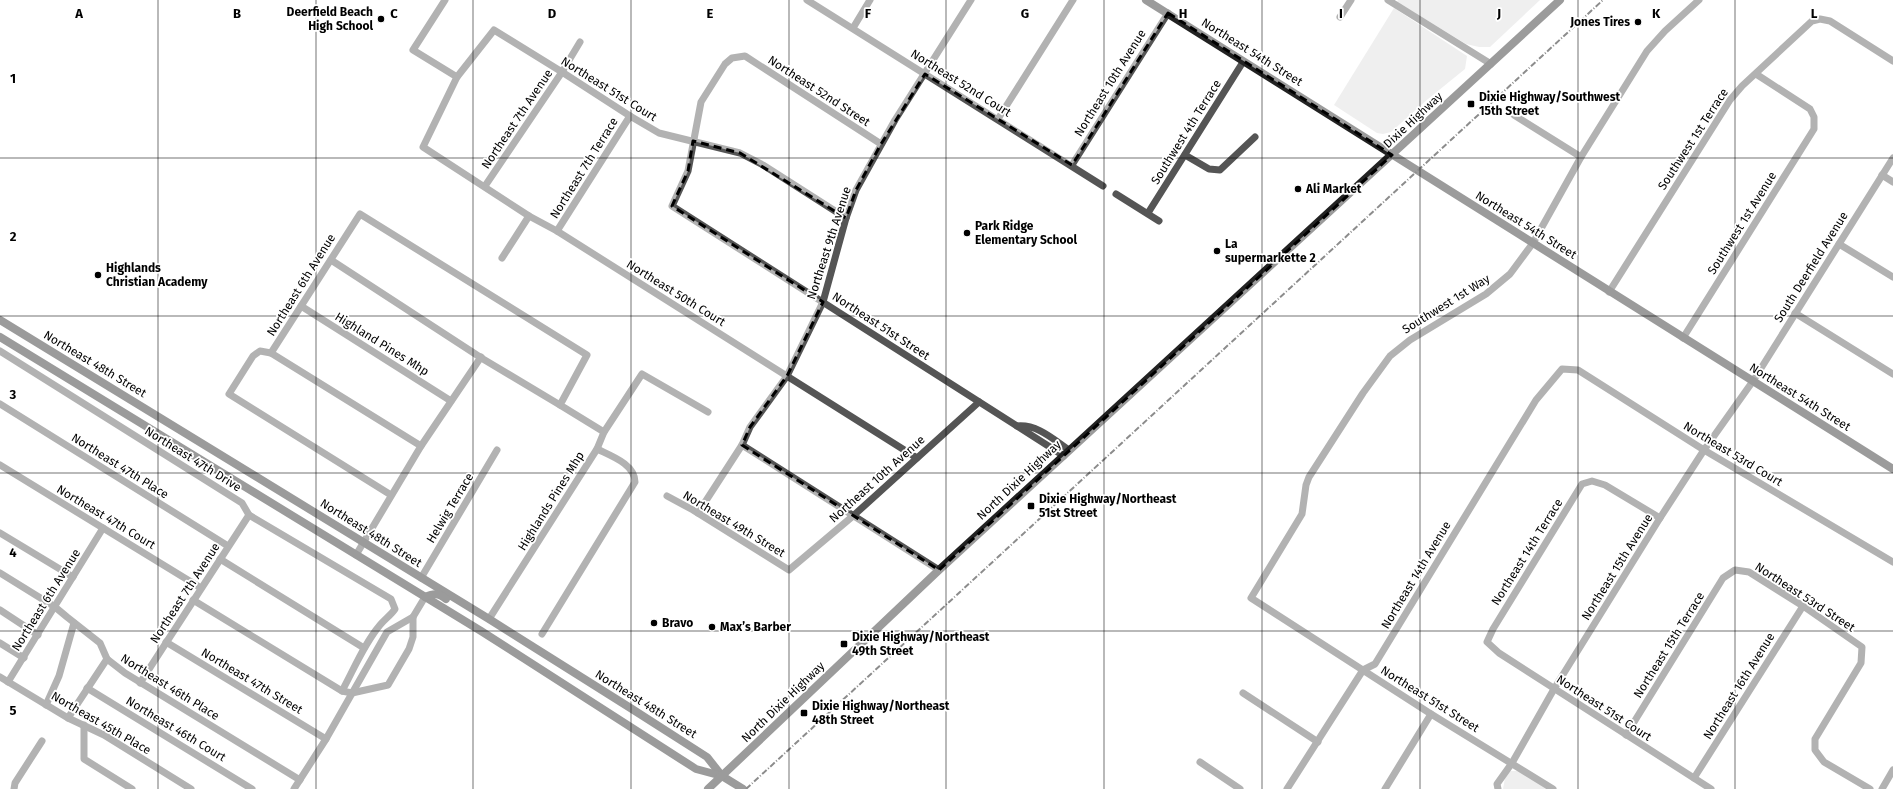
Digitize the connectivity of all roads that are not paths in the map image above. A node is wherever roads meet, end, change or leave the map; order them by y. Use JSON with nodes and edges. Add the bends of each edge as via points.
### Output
{"nodes":[{"id":1,"x":445,"y":0,"type":"edge"},
{"id":2,"x":807,"y":0,"type":"edge"},
{"id":3,"x":870,"y":0,"type":"edge"},
{"id":4,"x":970,"y":0,"type":"edge"},
{"id":5,"x":1073,"y":0,"type":"edge"},
{"id":6,"x":1146,"y":0,"type":"edge"},
{"id":7,"x":1351,"y":0,"type":"edge"},
{"id":8,"x":1388,"y":0,"type":"edge"},
{"id":9,"x":1560,"y":0,"type":"edge"},
{"id":10,"x":1699,"y":0,"type":"edge"},
{"id":11,"x":1156,"y":3,"type":"edge"},
{"id":12,"x":1168,"y":14,"type":"junction"},
{"id":13,"x":1340,"y":17,"type":"dead end"},
{"id":14,"x":853,"y":28,"type":"junction"},
{"id":15,"x":580,"y":42,"type":"dead end"},
{"id":16,"x":1893,"y":61,"type":"edge"},
{"id":17,"x":1244,"y":62,"type":"junction"},
{"id":18,"x":1491,"y":64,"type":"junction"},
{"id":19,"x":562,"y":72,"type":"junction"},
{"id":20,"x":925,"y":74,"type":"junction"},
{"id":21,"x":1756,"y":74,"type":"junction"},
{"id":22,"x":457,"y":77,"type":"junction"},
{"id":23,"x":1514,"y":115,"type":"dead end"},
{"id":24,"x":630,"y":116,"type":"junction"},
{"id":25,"x":998,"y":119,"type":"junction"},
{"id":26,"x":1255,"y":137,"type":"dead end"},
{"id":27,"x":693,"y":141,"type":"junction"},
{"id":28,"x":881,"y":144,"type":"junction"},
{"id":29,"x":1185,"y":155,"type":"junction"},
{"id":30,"x":1392,"y":155,"type":"junction"},
{"id":31,"x":1581,"y":157,"type":"junction"},
{"id":32,"x":1893,"y":158,"type":"edge"},
{"id":33,"x":1072,"y":165,"type":"junction"},
{"id":34,"x":1882,"y":175,"type":"junction"},
{"id":35,"x":1893,"y":182,"type":"edge"},
{"id":36,"x":485,"y":186,"type":"junction"},
{"id":37,"x":1103,"y":186,"type":"dead end"},
{"id":38,"x":1350,"y":193,"type":"joint"},
{"id":39,"x":1116,"y":194,"type":"dead end"},
{"id":40,"x":1148,"y":213,"type":"junction"},
{"id":41,"x":529,"y":216,"type":"junction"},
{"id":42,"x":846,"y":218,"type":"junction"},
{"id":43,"x":1159,"y":221,"type":"dead end"},
{"id":44,"x":557,"y":231,"type":"junction"},
{"id":45,"x":1533,"y":243,"type":"junction"},
{"id":46,"x":1839,"y":244,"type":"junction"},
{"id":47,"x":502,"y":258,"type":"dead end"},
{"id":48,"x":331,"y":260,"type":"junction"},
{"id":49,"x":1893,"y":277,"type":"edge"},
{"id":50,"x":1609,"y":292,"type":"junction"},
{"id":51,"x":823,"y":302,"type":"junction"},
{"id":52,"x":301,"y":306,"type":"junction"},
{"id":53,"x":1795,"y":313,"type":"junction"},
{"id":54,"x":0,"y":320,"type":"edge"},
{"id":55,"x":0,"y":336,"type":"edge"},
{"id":56,"x":1683,"y":338,"type":"junction"},
{"id":57,"x":0,"y":351,"type":"edge"},
{"id":58,"x":271,"y":353,"type":"junction"},
{"id":59,"x":481,"y":357,"type":"junction"},
{"id":60,"x":1562,"y":369,"type":"joint"},
{"id":61,"x":1893,"y":374,"type":"edge"},
{"id":62,"x":787,"y":376,"type":"junction"},
{"id":63,"x":1750,"y":384,"type":"junction"},
{"id":64,"x":451,"y":401,"type":"junction"},
{"id":65,"x":980,"y":402,"type":"junction"},
{"id":66,"x":0,"y":404,"type":"edge"},
{"id":67,"x":560,"y":404,"type":"junction"},
{"id":68,"x":708,"y":412,"type":"dead end"},
{"id":69,"x":604,"y":432,"type":"junction"},
{"id":70,"x":421,"y":446,"type":"junction"},
{"id":71,"x":742,"y":446,"type":"junction"},
{"id":72,"x":597,"y":449,"type":"junction"},
{"id":73,"x":497,"y":450,"type":"dead end"},
{"id":74,"x":1704,"y":450,"type":"junction"},
{"id":75,"x":1066,"y":453,"type":"junction"},
{"id":76,"x":916,"y":458,"type":"junction"},
{"id":77,"x":0,"y":465,"type":"edge"},
{"id":78,"x":1893,"y":469,"type":"edge"},
{"id":79,"x":391,"y":495,"type":"junction"},
{"id":80,"x":667,"y":496,"type":"dead end"},
{"id":81,"x":698,"y":513,"type":"junction"},
{"id":82,"x":249,"y":515,"type":"junction"},
{"id":83,"x":853,"y":516,"type":"junction"},
{"id":84,"x":1660,"y":518,"type":"junction"},
{"id":85,"x":103,"y":528,"type":"junction"},
{"id":86,"x":0,"y":533,"type":"edge"},
{"id":87,"x":364,"y":542,"type":"junction"},
{"id":88,"x":228,"y":546,"type":"junction"},
{"id":89,"x":356,"y":555,"type":"junction"},
{"id":90,"x":220,"y":559,"type":"junction"},
{"id":91,"x":1893,"y":562,"type":"edge"},
{"id":92,"x":789,"y":570,"type":"joint"},
{"id":93,"x":939,"y":570,"type":"junction"},
{"id":94,"x":1735,"y":570,"type":"joint"},
{"id":95,"x":0,"y":573,"type":"edge"},
{"id":96,"x":73,"y":577,"type":"junction"},
{"id":97,"x":421,"y":578,"type":"junction"},
{"id":98,"x":201,"y":588,"type":"junction"},
{"id":99,"x":425,"y":597,"type":"junction"},
{"id":100,"x":1251,"y":598,"type":"joint"},
{"id":101,"x":193,"y":600,"type":"junction"},
{"id":102,"x":1803,"y":606,"type":"junction"},
{"id":103,"x":55,"y":607,"type":"junction"},
{"id":104,"x":0,"y":610,"type":"edge"},
{"id":105,"x":413,"y":617,"type":"junction"},
{"id":106,"x":489,"y":619,"type":"junction"},
{"id":107,"x":74,"y":622,"type":"junction"},
{"id":108,"x":505,"y":629,"type":"junction"},
{"id":109,"x":38,"y":634,"type":"junction"},
{"id":110,"x":542,"y":634,"type":"dead end"},
{"id":111,"x":166,"y":642,"type":"junction"},
{"id":112,"x":1487,"y":642,"type":"joint"},
{"id":113,"x":0,"y":643,"type":"edge"},
{"id":114,"x":364,"y":648,"type":"junction"},
{"id":115,"x":24,"y":658,"type":"junction"},
{"id":116,"x":107,"y":659,"type":"junction"},
{"id":117,"x":1362,"y":670,"type":"junction"},
{"id":118,"x":0,"y":677,"type":"edge"},
{"id":119,"x":8,"y":682,"type":"junction"},
{"id":120,"x":140,"y":683,"type":"junction"},
{"id":121,"x":87,"y":688,"type":"junction"},
{"id":122,"x":1554,"y":689,"type":"junction"},
{"id":123,"x":342,"y":691,"type":"junction"},
{"id":124,"x":1243,"y":692,"type":"dead end"},
{"id":125,"x":352,"y":693,"type":"junction"},
{"id":126,"x":46,"y":704,"type":"junction"},
{"id":127,"x":1431,"y":714,"type":"junction"},
{"id":128,"x":68,"y":718,"type":"junction"},
{"id":129,"x":84,"y":725,"type":"junction"},
{"id":130,"x":1626,"y":735,"type":"junction"},
{"id":131,"x":326,"y":739,"type":"junction"},
{"id":132,"x":42,"y":741,"type":"dead end"},
{"id":133,"x":1318,"y":742,"type":"junction"},
{"id":134,"x":1200,"y":762,"type":"dead end"},
{"id":135,"x":1512,"y":763,"type":"junction"},
{"id":136,"x":1893,"y":770,"type":"edge"},
{"id":137,"x":722,"y":776,"type":"junction"},
{"id":138,"x":1694,"y":778,"type":"junction"},
{"id":139,"x":300,"y":780,"type":"junction"},
{"id":140,"x":14,"y":789,"type":"edge"},
{"id":141,"x":132,"y":789,"type":"edge"},
{"id":142,"x":191,"y":789,"type":"edge"},
{"id":143,"x":252,"y":789,"type":"edge"},
{"id":144,"x":294,"y":789,"type":"edge"},
{"id":145,"x":708,"y":789,"type":"edge"},
{"id":146,"x":743,"y":789,"type":"edge"},
{"id":147,"x":1240,"y":789,"type":"edge"},
{"id":148,"x":1287,"y":789,"type":"edge"},
{"id":149,"x":1385,"y":789,"type":"edge"},
{"id":150,"x":1498,"y":789,"type":"edge"},
{"id":151,"x":1553,"y":789,"type":"edge"},
{"id":152,"x":1711,"y":789,"type":"edge"},
{"id":153,"x":1870,"y":789,"type":"edge"},
{"id":154,"x":1882,"y":789,"type":"edge"}],
"edges":[{"from":1,"to":22,"type":"street","via":[[413,50]]},
{"from":2,"to":14,"type":"street","name":"Northeast 52nd Court"},
{"from":3,"to":14,"type":"street"},
{"from":4,"to":20,"type":"street","name":"Northeast 9th Avenue"},
{"from":5,"to":25,"type":"street"},
{"from":6,"to":11,"type":"main road","name":"Northeast 54th Street"},
{"from":7,"to":13,"type":"street"},
{"from":8,"to":18,"type":"street"},
{"from":9,"to":18,"type":"main road","name":"Dixie Highway"},
{"from":10,"to":31,"type":"street","name":"Southwest 1st Way","via":[[1647,51]]},
{"from":11,"to":12,"type":"main road","name":"Northeast 54th Street"},
{"from":12,"to":17,"type":"main road","name":"Northeast 54th Street"},
{"from":12,"to":33,"type":"street","name":"Northeast 10th Avenue"},
{"from":14,"to":20,"type":"street","name":"Northeast 52nd Court"},
{"from":15,"to":19,"type":"street","name":"Northeast 7th Avenue"},
{"from":16,"to":21,"type":"street","name":"Southwest 1st Terrace","via":[[1830,21],[1820,19],[1812,22]]},
{"from":17,"to":29,"type":"street","name":"Southwest 4th Terrace"},
{"from":17,"to":30,"type":"main road","name":"Northeast 54th Street"},
{"from":18,"to":30,"type":"main road","name":"Dixie Highway"},
{"from":19,"to":22,"type":"street","name":"Northeast 51st Court","via":[[494,30]]},
{"from":19,"to":24,"type":"street","name":"Northeast 51st Court"},
{"from":19,"to":36,"type":"street","name":"Northeast 7th Avenue"},
{"from":20,"to":25,"type":"street","name":"Northeast 52nd Court"},
{"from":20,"to":28,"type":"street","name":"Northeast 9th Avenue"},
{"from":21,"to":50,"type":"street","name":"Southwest 1st Terrace","via":[[1730,100]]},
{"from":21,"to":56,"type":"street","name":"Southwest 1st Avenue","via":[[1810,109],[1814,117],[1814,129]]},
{"from":22,"to":36,"type":"street","name":"Northeast 50th Court","via":[[423,147]]},
{"from":23,"to":31,"type":"street"},
{"from":24,"to":27,"type":"street","name":"Northeast 51st Court","via":[[659,133]]},
{"from":24,"to":44,"type":"street","name":"Northeast 7th Terrace"},
{"from":25,"to":33,"type":"street","name":"Northeast 52nd Court"},
{"from":26,"to":29,"type":"street","via":[[1220,170],[1209,169]]},
{"from":27,"to":28,"type":"street","name":"Northeast 52nd Street","via":[[701,102],[725,64],[732,58],[745,56]]},
{"from":27,"to":42,"type":"street","name":"Northeast 51st Court","via":[[740,153]]},
{"from":27,"to":51,"type":"street","name":"Northeast 51st Street","via":[[688,171],[672,206]]},
{"from":28,"to":42,"type":"street","name":"Northeast 9th Avenue","via":[[856,190]]},
{"from":29,"to":40,"type":"street","name":"Southwest 4th Terrace"},
{"from":30,"to":38,"type":"main road","name":"Dixie Highway"},
{"from":30,"to":45,"type":"main road","name":"Northeast 54th Street"},
{"from":31,"to":45,"type":"street","name":"Southwest 1st Way"},
{"from":32,"to":34,"type":"street","name":"South Deerfield Avenue"},
{"from":33,"to":37,"type":"street","name":"Northeast 52nd Court"},
{"from":34,"to":35,"type":"street"},
{"from":34,"to":46,"type":"street","name":"South Deerfield Avenue"},
{"from":36,"to":41,"type":"street","name":"Northeast 50th Court"},
{"from":38,"to":75,"type":"main road","name":"North Dixie Highway"},
{"from":39,"to":40,"type":"street"},
{"from":40,"to":43,"type":"street"},
{"from":41,"to":44,"type":"street","name":"Northeast 50th Court"},
{"from":41,"to":47,"type":"street"},
{"from":42,"to":51,"type":"street","name":"Northeast 9th Avenue"},
{"from":44,"to":62,"type":"street","name":"Northeast 50th Court"},
{"from":45,"to":50,"type":"main road","name":"Northeast 54th Street"},
{"from":45,"to":100,"type":"street","name":"Southwest 1st Way","via":[[1500,284],[1404,344],[1380,368],[1309,477],[1302,514]]},
{"from":46,"to":49,"type":"street"},
{"from":46,"to":53,"type":"street","name":"South Deerfield Avenue"},
{"from":48,"to":52,"type":"street","name":"Northeast 6th Avenue"},
{"from":48,"to":59,"type":"street"},
{"from":48,"to":67,"type":"street","name":"Northeast 6th Avenue","via":[[360,214],[587,355]]},
{"from":50,"to":56,"type":"main road","name":"Northeast 54th Street"},
{"from":51,"to":62,"type":"street","name":"Northeast 9th Avenue"},
{"from":51,"to":65,"type":"street","name":"Northeast 51st Street"},
{"from":52,"to":58,"type":"street","name":"Northeast 6th Avenue"},
{"from":52,"to":64,"type":"street","name":"Highland Pines Mhp"},
{"from":53,"to":61,"type":"street"},
{"from":53,"to":63,"type":"street","name":"South Deerfield Avenue"},
{"from":54,"to":87,"type":"main road","name":"Northeast 48th Street"},
{"from":55,"to":89,"type":"main road","name":"Northeast 48th Street"},
{"from":56,"to":63,"type":"main road","name":"Northeast 54th Street"},
{"from":57,"to":82,"type":"street","name":"Northeast 47th Drive","via":[[242,503]]},
{"from":58,"to":70,"type":"street"},
{"from":58,"to":79,"type":"street","name":"Northeast 6th Avenue","via":[[260,351],[253,356],[229,394]]},
{"from":59,"to":64,"type":"street"},
{"from":59,"to":67,"type":"street"},
{"from":60,"to":74,"type":"street","name":"Northeast 53rd Court","via":[[1578,370]]},
{"from":60,"to":117,"type":"street","name":"Northeast 14th Avenue","via":[[1536,400],[1375,664]]},
{"from":62,"to":71,"type":"street","name":"Northeast 9th Avenue","via":[[750,427]]},
{"from":62,"to":76,"type":"street","name":"Northeast 50th Court"},
{"from":63,"to":74,"type":"street","name":"Northeast 15th Avenue"},
{"from":63,"to":78,"type":"main road","name":"Northeast 54th Street"},
{"from":64,"to":70,"type":"street"},
{"from":65,"to":75,"type":"street","name":"Northeast 51st Street","via":[[1017,426],[1026,425],[1039,429]]},
{"from":65,"to":76,"type":"street","name":"Northeast 10th Avenue"},
{"from":66,"to":88,"type":"street","name":"Northeast 47th Place"},
{"from":67,"to":69,"type":"street"},
{"from":68,"to":69,"type":"street","via":[[642,374]]},
{"from":69,"to":72,"type":"street"},
{"from":70,"to":79,"type":"street"},
{"from":71,"to":81,"type":"street","name":"Northeast 9th Avenue"},
{"from":71,"to":83,"type":"street"},
{"from":72,"to":106,"type":"street","name":"Highlands Pines Mhp"},
{"from":72,"to":110,"type":"street","name":"Highlands Pines Mhp","via":[[630,469],[635,475],[634,482]]},
{"from":73,"to":97,"type":"street","name":"Helwig Terrace"},
{"from":74,"to":84,"type":"street","name":"Northeast 15th Avenue"},
{"from":74,"to":91,"type":"street","name":"Northeast 53rd Court"},
{"from":75,"to":93,"type":"main road","name":"North Dixie Highway"},
{"from":76,"to":83,"type":"street","name":"Northeast 10th Avenue"},
{"from":77,"to":85,"type":"street","name":"Northeast 47th Court"},
{"from":79,"to":87,"type":"street"},
{"from":80,"to":81,"type":"street","name":"Northeast 49th Street"},
{"from":81,"to":92,"type":"street","name":"Northeast 49th Street"},
{"from":82,"to":88,"type":"street","name":"Northeast 7th Avenue"},
{"from":82,"to":114,"type":"street","name":"Northeast 47th Drive","via":[[391,599],[395,609]]},
{"from":83,"to":92,"type":"street","name":"Northeast 10th Avenue"},
{"from":83,"to":93,"type":"street"},
{"from":84,"to":112,"type":"street","name":"Northeast 14th Terrace","via":[[1605,485],[1592,481],[1582,484]]},
{"from":84,"to":122,"type":"street","name":"Northeast 15th Avenue"},
{"from":85,"to":96,"type":"street","name":"Northeast 6th Avenue"},
{"from":85,"to":98,"type":"street","name":"Northeast 47th Court"},
{"from":86,"to":96,"type":"street"},
{"from":87,"to":89,"type":"street"},
{"from":87,"to":97,"type":"main road","name":"Northeast 48th Street"},
{"from":88,"to":90,"type":"street","name":"Northeast 7th Avenue"},
{"from":89,"to":99,"type":"main road","name":"Northeast 48th Street"},
{"from":90,"to":98,"type":"street","name":"Northeast 7th Avenue"},
{"from":90,"to":114,"type":"street"},
{"from":93,"to":137,"type":"main road","name":"North Dixie Highway"},
{"from":94,"to":102,"type":"street","name":"Northeast 53rd Street","via":[[1749,572]]},
{"from":94,"to":130,"type":"street","name":"Northeast 15th Terrace","via":[[1723,578]]},
{"from":95,"to":103,"type":"street","name":"Northeast 46th Place"},
{"from":96,"to":103,"type":"street","name":"Northeast 6th Avenue"},
{"from":97,"to":106,"type":"main road","name":"Northeast 48th Street"},
{"from":98,"to":101,"type":"street","name":"Northeast 7th Avenue"},
{"from":99,"to":105,"type":"street"},
{"from":99,"to":108,"type":"main road","via":[[432,593],[439,594],[490,625]]},
{"from":99,"to":137,"type":"main road","name":"Northeast 48th Street","via":[[696,769]]},
{"from":100,"to":117,"type":"street","name":"Northeast 51st Street"},
{"from":101,"to":111,"type":"street","name":"Northeast 7th Avenue"},
{"from":101,"to":123,"type":"street"},
{"from":102,"to":138,"type":"street","name":"Northeast 16th Avenue"},
{"from":102,"to":153,"type":"street","name":"Northeast 53rd Street","via":[[1862,647],[1861,663],[1815,739],[1815,750],[1824,762]]},
{"from":103,"to":107,"type":"street","name":"Northeast 46th Place"},
{"from":103,"to":109,"type":"street","name":"Northeast 6th Avenue"},
{"from":104,"to":109,"type":"street"},
{"from":105,"to":125,"type":"street","via":[[387,632]]},
{"from":105,"to":125,"type":"street","via":[[413,637],[409,649],[388,684]]},
{"from":106,"to":108,"type":"main road","name":"Northeast 48th Street"},
{"from":107,"to":116,"type":"street","name":"Northeast 46th Place","via":[[100,643]]},
{"from":107,"to":126,"type":"street","via":[[59,676]]},
{"from":108,"to":137,"type":"main road","name":"Northeast 48th Street","via":[[707,757]]},
{"from":109,"to":115,"type":"street","name":"Northeast 6th Avenue"},
{"from":111,"to":120,"type":"street","name":"Northeast 7th Avenue"},
{"from":111,"to":131,"type":"street","name":"Northeast 47th Street"},
{"from":112,"to":122,"type":"street","name":"Northeast 51st Court","via":[[1499,653]]},
{"from":113,"to":115,"type":"street"},
{"from":114,"to":123,"type":"street"},
{"from":115,"to":119,"type":"street","name":"Northeast 6th Avenue"},
{"from":116,"to":120,"type":"street","name":"Northeast 46th Place"},
{"from":116,"to":121,"type":"street"},
{"from":117,"to":127,"type":"street","name":"Northeast 51st Street"},
{"from":117,"to":133,"type":"street","name":"Northeast 14th Avenue"},
{"from":118,"to":119,"type":"street","name":"Northeast 45th Place"},
{"from":119,"to":126,"type":"street","name":"Northeast 45th Place"},
{"from":120,"to":139,"type":"street","name":"Northeast 46th Place"},
{"from":121,"to":128,"type":"street"},
{"from":121,"to":143,"type":"street","name":"Northeast 46th Court"},
{"from":122,"to":130,"type":"street","name":"Northeast 51st Court"},
{"from":122,"to":135,"type":"street","name":"Northeast 15th Avenue"},
{"from":123,"to":125,"type":"street"},
{"from":124,"to":133,"type":"street"},
{"from":125,"to":131,"type":"street"},
{"from":126,"to":128,"type":"street","name":"Northeast 45th Place"},
{"from":127,"to":135,"type":"street","name":"Northeast 51st Street"},
{"from":127,"to":149,"type":"street"},
{"from":128,"to":129,"type":"street","name":"Northeast 45th Place"},
{"from":129,"to":141,"type":"street","via":[[84,759]]},
{"from":129,"to":142,"type":"street","name":"Northeast 45th Place"},
{"from":130,"to":138,"type":"street","name":"Northeast 51st Court"},
{"from":131,"to":139,"type":"street"},
{"from":132,"to":140,"type":"street","via":[[15,783]]},
{"from":133,"to":148,"type":"street","name":"Northeast 14th Avenue"},
{"from":134,"to":147,"type":"street"},
{"from":135,"to":150,"type":"street","name":"Northeast 15th Avenue","via":[[1497,784]]},
{"from":135,"to":151,"type":"street","name":"Northeast 51st Street"},
{"from":136,"to":154,"type":"street"},
{"from":137,"to":145,"type":"main road","name":"North Dixie Highway"},
{"from":137,"to":146,"type":"main road","name":"Northeast 48th Street"},
{"from":138,"to":152,"type":"street","name":"Northeast 51st Court"},
{"from":139,"to":144,"type":"street"}]}
